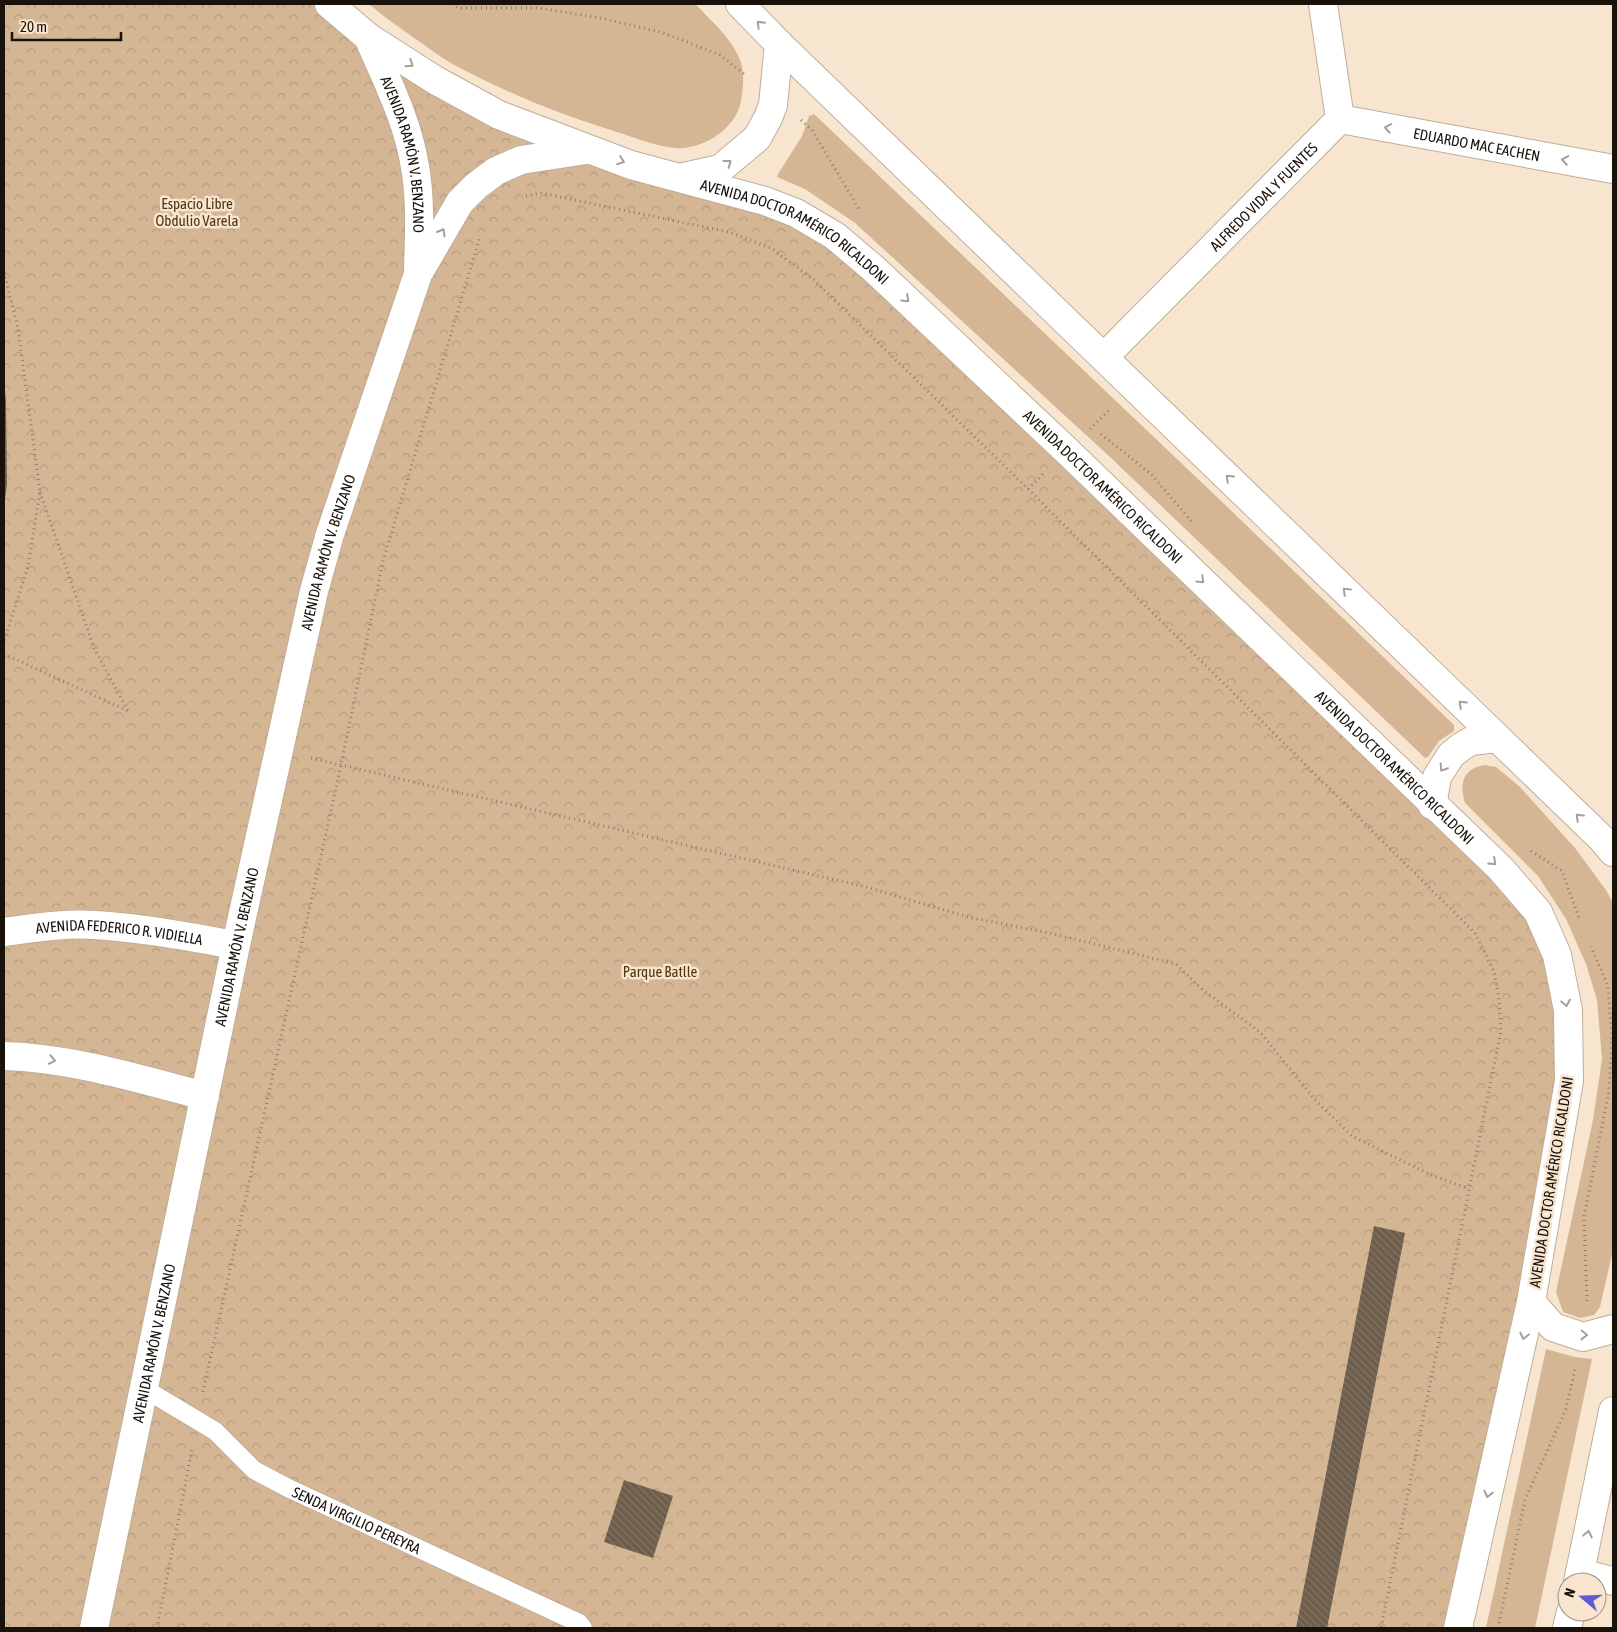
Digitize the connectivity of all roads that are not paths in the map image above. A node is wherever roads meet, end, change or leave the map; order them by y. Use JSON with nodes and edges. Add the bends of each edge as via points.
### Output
{"nodes":[{"id":1,"x":329,"y":4,"type":"edge"},
{"id":2,"x":740,"y":4,"type":"edge"},
{"id":3,"x":1323,"y":4,"type":"edge"},
{"id":4,"x":368,"y":37,"type":"junction"},
{"id":5,"x":779,"y":44,"type":"junction"},
{"id":6,"x":1340,"y":119,"type":"junction"},
{"id":7,"x":588,"y":149,"type":"junction"},
{"id":8,"x":1613,"y":169,"type":"edge"},
{"id":9,"x":683,"y":178,"type":"junction"},
{"id":10,"x":418,"y":274,"type":"junction"},
{"id":11,"x":1104,"y":357,"type":"junction"},
{"id":12,"x":1498,"y":738,"type":"junction"},
{"id":13,"x":1432,"y":805,"type":"junction"},
{"id":14,"x":1613,"y":852,"type":"edge"},
{"id":15,"x":4,"y":932,"type":"edge"},
{"id":16,"x":236,"y":945,"type":"junction"},
{"id":17,"x":4,"y":1056,"type":"edge"},
{"id":18,"x":205,"y":1096,"type":"junction"},
{"id":19,"x":1531,"y":1302,"type":"junction"},
{"id":20,"x":1613,"y":1329,"type":"edge"},
{"id":21,"x":145,"y":1390,"type":"junction"},
{"id":22,"x":1613,"y":1411,"type":"edge"},
{"id":23,"x":1580,"y":1572,"type":"edge"},
{"id":24,"x":94,"y":1628,"type":"edge"},
{"id":25,"x":583,"y":1628,"type":"edge"},
{"id":26,"x":1458,"y":1628,"type":"edge"}],
"edges":[{"from":1,"to":4,"type":"street","name":"AVENIDA DOCTOR AMÉRICO RICALDONI"},
{"from":5,"to":2,"type":"street","one_way":true},
{"from":3,"to":6,"type":"street"},
{"from":4,"to":7,"type":"street","name":"AVENIDA DOCTOR AMÉRICO RICALDONI","one_way":true,"via":[[435,80],[499,115]]},
{"from":4,"to":10,"type":"street","name":"AVENIDA RAMÓN V. BENZANO","via":[[402,116],[415,166],[420,212]]},
{"from":9,"to":5,"type":"street","name":"AVENIDA DOCTOR AMÉRICO RICALDONI","one_way":true,"via":[[720,168],[757,138],[768,118],[774,97]]},
{"from":5,"to":11,"type":"street"},
{"from":8,"to":6,"type":"street","name":"EDUARDO MAC EACHEN","one_way":true},
{"from":6,"to":11,"type":"street","name":"ALFREDO VIDAL Y FUENTES"},
{"from":7,"to":9,"type":"street","name":"AVENIDA DOCTOR AMÉRICO RICALDONI","one_way":true,"via":[[631,165]]},
{"from":10,"to":7,"type":"street","name":"AVENIDA RAMÓN V. BENZANO","one_way":true,"via":[[460,202],[496,171],[521,160]]},
{"from":9,"to":13,"type":"street","name":"AVENIDA DOCTOR AMÉRICO RICALDONI","one_way":true,"via":[[796,213],[835,236],[868,263]]},
{"from":10,"to":16,"type":"street","name":"AVENIDA RAMÓN V. BENZANO","via":[[314,590]]},
{"from":12,"to":11,"type":"street","one_way":true},
{"from":12,"to":13,"type":"street","one_way":true,"via":[[1472,741],[1451,755],[1438,777]]},
{"from":14,"to":12,"type":"street","one_way":true},
{"from":13,"to":19,"type":"street","name":"AVENIDA DOCTOR AMÉRICO RICALDONI","one_way":true,"via":[[1501,870],[1538,912],[1557,955],[1568,1010],[1569,1081]]},
{"from":15,"to":16,"type":"street","name":"AVENIDA FEDERICO R. VIDIELLA","via":[[94,925],[162,932]]},
{"from":16,"to":18,"type":"street","name":"AVENIDA RAMÓN V. BENZANO"},
{"from":17,"to":18,"type":"street","one_way":true,"via":[[36,1057],[93,1067]]},
{"from":18,"to":21,"type":"street","name":"AVENIDA RAMÓN V. BENZANO"},
{"from":19,"to":20,"type":"street","via":[[1553,1327],[1583,1337]]},
{"from":19,"to":26,"type":"street","name":"AVENIDA DOCTOR AMÉRICO RICALDONI","one_way":true},
{"from":21,"to":24,"type":"street","name":"AVENIDA RAMÓN V. BENZANO"},
{"from":21,"to":25,"type":"lane","name":"SENDA VIRGILIO PEREYRA","via":[[215,1431],[254,1470],[578,1622]]},
{"from":23,"to":22,"type":"street","one_way":true}]}
